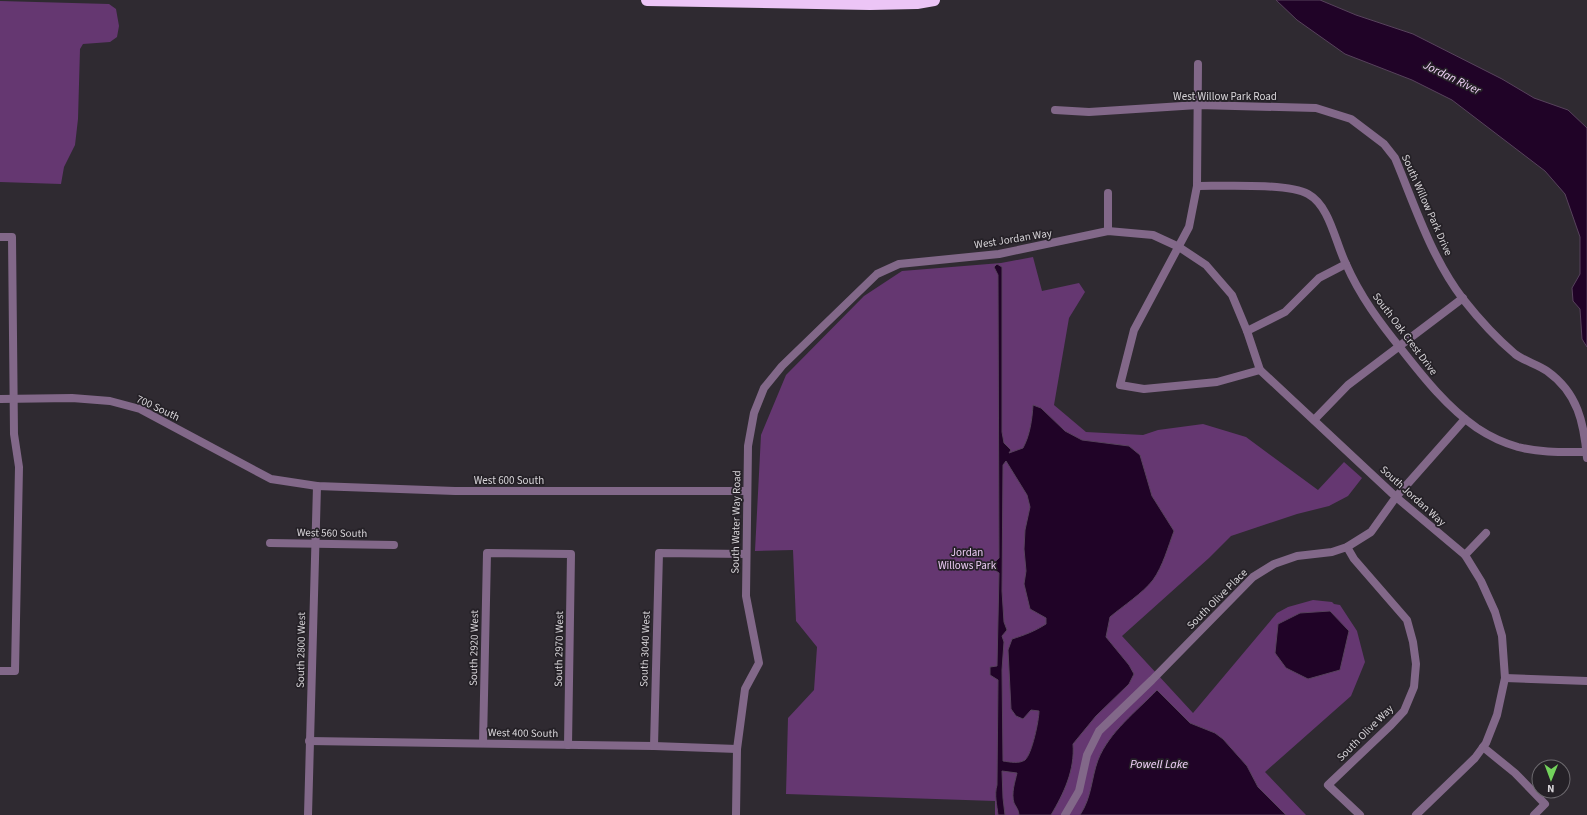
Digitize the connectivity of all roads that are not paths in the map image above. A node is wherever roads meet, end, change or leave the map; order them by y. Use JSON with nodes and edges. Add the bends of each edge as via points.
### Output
{"nodes":[{"id":1,"x":647,"y":0,"type":"edge"},
{"id":2,"x":934,"y":0,"type":"edge"},
{"id":3,"x":1198,"y":64,"type":"dead end"},
{"id":4,"x":1198,"y":105,"type":"junction"},
{"id":5,"x":1055,"y":110,"type":"dead end"},
{"id":6,"x":1384,"y":144,"type":"joint"},
{"id":7,"x":1197,"y":186,"type":"junction"},
{"id":8,"x":1108,"y":193,"type":"dead end"},
{"id":9,"x":1108,"y":231,"type":"junction"},
{"id":10,"x":1153,"y":235,"type":"joint"},
{"id":11,"x":0,"y":237,"type":"edge"},
{"id":12,"x":1179,"y":247,"type":"junction"},
{"id":13,"x":1346,"y":264,"type":"junction"},
{"id":14,"x":877,"y":274,"type":"joint"},
{"id":15,"x":1463,"y":298,"type":"junction"},
{"id":16,"x":1247,"y":331,"type":"junction"},
{"id":17,"x":1399,"y":347,"type":"junction"},
{"id":18,"x":1260,"y":370,"type":"junction"},
{"id":19,"x":0,"y":399,"type":"edge"},
{"id":20,"x":14,"y":399,"type":"junction"},
{"id":21,"x":1464,"y":419,"type":"junction"},
{"id":22,"x":1314,"y":420,"type":"junction"},
{"id":23,"x":1587,"y":454,"type":"edge"},
{"id":24,"x":271,"y":479,"type":"joint"},
{"id":25,"x":316,"y":486,"type":"junction"},
{"id":26,"x":747,"y":491,"type":"junction"},
{"id":27,"x":1396,"y":497,"type":"junction"},
{"id":28,"x":1486,"y":533,"type":"dead end"},
{"id":29,"x":270,"y":543,"type":"dead end"},
{"id":30,"x":314,"y":544,"type":"junction"},
{"id":31,"x":394,"y":545,"type":"dead end"},
{"id":32,"x":1347,"y":547,"type":"junction"},
{"id":33,"x":486,"y":553,"type":"joint"},
{"id":34,"x":746,"y":554,"type":"junction"},
{"id":35,"x":1465,"y":555,"type":"junction"},
{"id":36,"x":0,"y":670,"type":"edge"},
{"id":37,"x":1505,"y":678,"type":"junction"},
{"id":38,"x":1587,"y":681,"type":"edge"},
{"id":39,"x":309,"y":741,"type":"junction"},
{"id":40,"x":483,"y":743,"type":"junction"},
{"id":41,"x":568,"y":745,"type":"junction"},
{"id":42,"x":654,"y":746,"type":"junction"},
{"id":43,"x":1483,"y":747,"type":"junction"},
{"id":44,"x":737,"y":749,"type":"junction"},
{"id":45,"x":308,"y":815,"type":"edge"},
{"id":46,"x":736,"y":815,"type":"edge"},
{"id":47,"x":1065,"y":815,"type":"edge"},
{"id":48,"x":1360,"y":815,"type":"edge"},
{"id":49,"x":1416,"y":815,"type":"edge"},
{"id":50,"x":1534,"y":815,"type":"edge"}],
"edges":[{"from":1,"to":2,"type":"highway","via":[[870,4]]},
{"from":3,"to":4,"type":"street"},
{"from":4,"to":5,"type":"street","name":"West Willow Park Road","via":[[1090,112]]},
{"from":4,"to":6,"type":"street","name":"West Willow Park Road","via":[[1316,108],[1351,119]]},
{"from":4,"to":7,"type":"street"},
{"from":6,"to":15,"type":"street","name":"South Willow Park Drive","via":[[1395,158],[1433,252]]},
{"from":7,"to":12,"type":"street","via":[[1189,227]]},
{"from":7,"to":13,"type":"street","name":"South Oak Crest Drive","via":[[1281,187],[1307,193],[1323,207]]},
{"from":8,"to":9,"type":"street"},
{"from":9,"to":10,"type":"street","name":"West Jordan Way"},
{"from":9,"to":14,"type":"street","name":"West Jordan Way","via":[[998,254],[899,264]]},
{"from":10,"to":12,"type":"street","name":"South Jordan Way"},
{"from":11,"to":20,"type":"street","via":[[12,237]]},
{"from":12,"to":16,"type":"street","name":"South Jordan Way","via":[[1206,265],[1232,295]]},
{"from":12,"to":18,"type":"street","via":[[1134,330],[1120,385],[1144,389],[1217,382]]},
{"from":13,"to":16,"type":"street","via":[[1319,278],[1285,312]]},
{"from":13,"to":17,"type":"street","name":"South Oak Crest Drive","via":[[1369,307]]},
{"from":14,"to":26,"type":"street","name":"South Water Way Road","via":[[782,366],[764,388],[754,413],[748,446]]},
{"from":15,"to":17,"type":"street"},
{"from":15,"to":23,"type":"street","name":"South Willow Park Drive","via":[[1488,328],[1516,355],[1547,371],[1560,382],[1571,396],[1581,416]]},
{"from":16,"to":18,"type":"street","name":"South Jordan Way"},
{"from":17,"to":21,"type":"street","name":"South Oak Crest Drive","via":[[1427,382]]},
{"from":17,"to":22,"type":"street","via":[[1348,386]]},
{"from":18,"to":22,"type":"street","name":"South Jordan Way"},
{"from":19,"to":20,"type":"street","name":"700 South"},
{"from":20,"to":24,"type":"street","name":"700 South","via":[[72,398],[110,401],[140,409]]},
{"from":20,"to":36,"type":"street","via":[[14,434],[19,467],[15,671]]},
{"from":21,"to":23,"type":"street","name":"South Oak Crest Drive","via":[[1478,429],[1518,446],[1553,453]]},
{"from":21,"to":27,"type":"street","name":"South Olive Place"},
{"from":22,"to":27,"type":"street","name":"South Jordan Way"},
{"from":24,"to":25,"type":"street","name":"West 600 South"},
{"from":25,"to":26,"type":"street","name":"West 600 South","via":[[455,491]]},
{"from":25,"to":30,"type":"street","name":"South 2800 West"},
{"from":26,"to":34,"type":"street","name":"South Water Way Road"},
{"from":27,"to":32,"type":"street","name":"South Olive Place","via":[[1371,532]]},
{"from":27,"to":35,"type":"street","name":"South Jordan Way"},
{"from":28,"to":35,"type":"street"},
{"from":29,"to":30,"type":"street","name":"West 560 South"},
{"from":30,"to":31,"type":"street","name":"West 560 South"},
{"from":30,"to":39,"type":"street","name":"South 2800 West"},
{"from":32,"to":47,"type":"street","name":"South Olive Place","via":[[1332,552],[1297,556],[1274,564],[1253,577],[1100,731],[1087,755],[1078,791]]},
{"from":32,"to":48,"type":"street","name":"South Olive Way","via":[[1354,559],[1407,620],[1416,664],[1414,687],[1404,710],[1328,785]]},
{"from":33,"to":40,"type":"street","name":"South 2920 West"},
{"from":33,"to":41,"type":"street","name":"South 2970 West","via":[[571,554]]},
{"from":34,"to":42,"type":"street","name":"South 3040 West","via":[[659,553]]},
{"from":34,"to":44,"type":"street","name":"South Water Way Road","via":[[746,596],[759,663],[745,689]]},
{"from":35,"to":37,"type":"street","name":"South Jordan Way","via":[[1481,581],[1495,612],[1502,636]]},
{"from":37,"to":38,"type":"street"},
{"from":37,"to":43,"type":"street","name":"South Jordan Way","via":[[1497,715]]},
{"from":39,"to":40,"type":"street","name":"West 400 South"},
{"from":39,"to":45,"type":"street","name":"South 2800 West"},
{"from":40,"to":41,"type":"street","name":"West 400 South"},
{"from":41,"to":42,"type":"street","name":"West 400 South"},
{"from":42,"to":44,"type":"street","name":"West 400 South"},
{"from":43,"to":49,"type":"street","name":"South Jordan Way","via":[[1475,758]]},
{"from":43,"to":50,"type":"street","via":[[1515,773],[1545,804]]},
{"from":44,"to":46,"type":"street","name":"South Water Way Road"}]}
